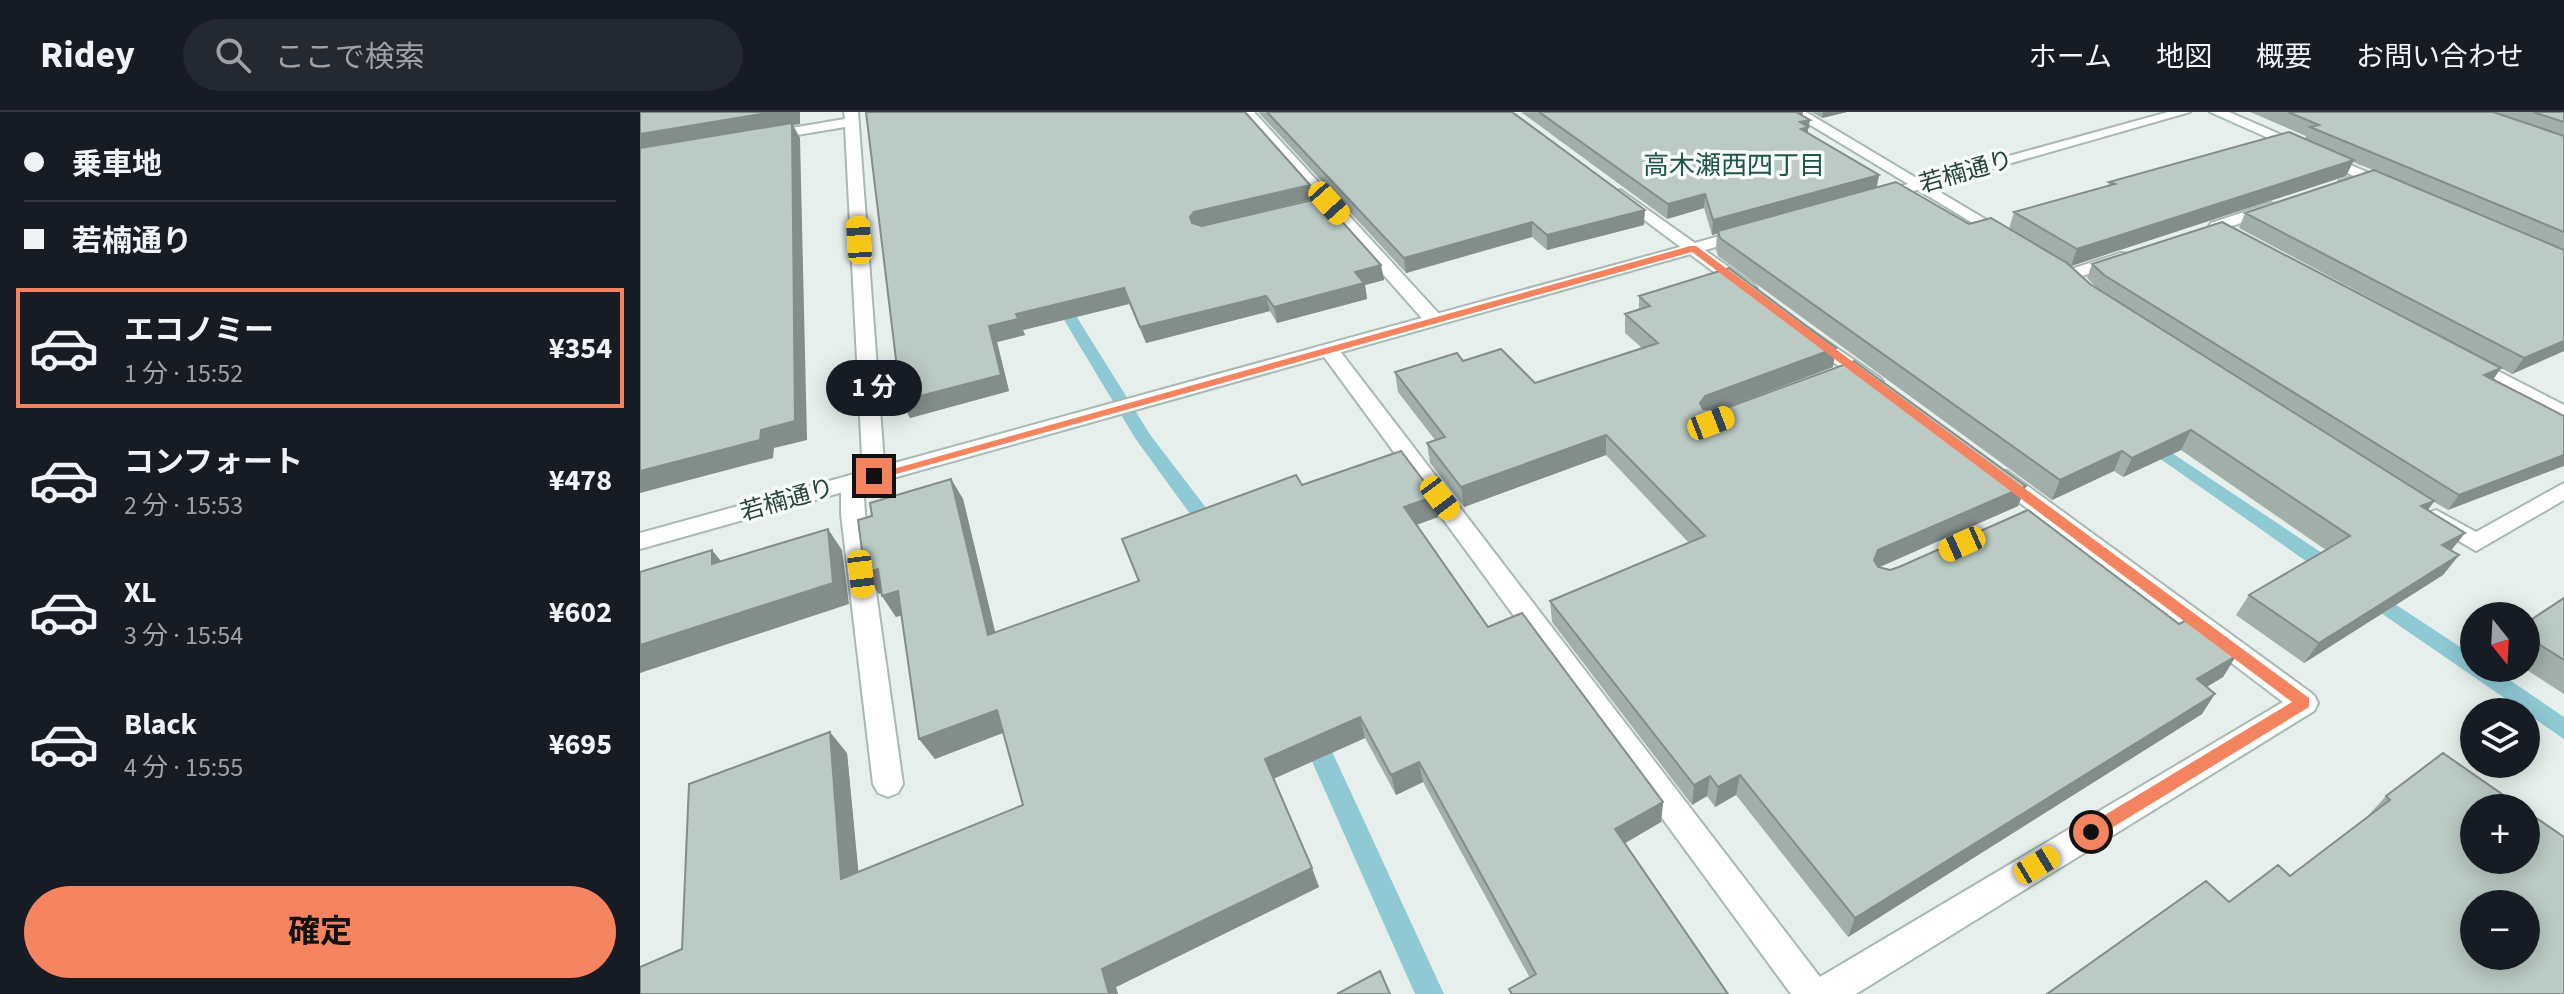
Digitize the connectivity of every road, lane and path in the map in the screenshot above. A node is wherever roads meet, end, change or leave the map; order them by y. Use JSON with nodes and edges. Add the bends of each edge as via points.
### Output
{"nodes":[{"id":1,"x":1247,"y":112,"type":"edge"},
{"id":2,"x":1796,"y":112,"type":"edge"},
{"id":3,"x":2183,"y":112,"type":"edge"},
{"id":4,"x":2217,"y":112,"type":"edge"},
{"id":5,"x":851,"y":117,"type":"edge"},
{"id":6,"x":746,"y":140,"type":"edge"},
{"id":7,"x":1606,"y":185,"type":"edge"},
{"id":8,"x":1922,"y":185,"type":"junction"},
{"id":9,"x":2323,"y":191,"type":"edge"},
{"id":10,"x":2292,"y":201,"type":"edge"},
{"id":11,"x":1861,"y":202,"type":"edge"},
{"id":12,"x":1770,"y":227,"type":"edge"},
{"id":13,"x":2244,"y":241,"type":"edge"},
{"id":14,"x":1693,"y":248,"type":"junction"},
{"id":15,"x":2143,"y":251,"type":"edge"},
{"id":16,"x":2069,"y":275,"type":"junction"},
{"id":17,"x":2091,"y":296,"type":"edge"},
{"id":18,"x":1768,"y":304,"type":"edge"},
{"id":19,"x":1434,"y":320,"type":"junction"},
{"id":20,"x":1792,"y":322,"type":"edge"},
{"id":21,"x":1329,"y":350,"type":"junction"},
{"id":22,"x":2453,"y":353,"type":"edge"},
{"id":23,"x":1854,"y":369,"type":"junction"},
{"id":24,"x":1826,"y":380,"type":"edge"},
{"id":25,"x":1892,"y":397,"type":"edge"},
{"id":26,"x":2564,"y":413,"type":"edge"},
{"id":27,"x":1980,"y":462,"type":"edge"},
{"id":28,"x":863,"y":479,"type":"junction"},
{"id":29,"x":2564,"y":490,"type":"edge"},
{"id":30,"x":2042,"y":508,"type":"junction"},
{"id":31,"x":2423,"y":509,"type":"edge"},
{"id":32,"x":2013,"y":521,"type":"edge"},
{"id":33,"x":640,"y":541,"type":"edge"},
{"id":34,"x":888,"y":784,"type":"dead end"},
{"id":35,"x":1812,"y":994,"type":"edge"},
{"id":36,"x":1824,"y":994,"type":"edge"}],
"edges":[{"from":1,"to":19,"type":"street","via":[[1321,205]]},
{"from":2,"to":8,"type":"street"},
{"from":3,"to":8,"type":"street","name":"若楠通り"},
{"from":4,"to":9,"type":"street","via":[[2375,179]]},
{"from":5,"to":6,"type":"street"},
{"from":5,"to":28,"type":"street"},
{"from":7,"to":14,"type":"street"},
{"from":8,"to":11,"type":"street","name":"若楠通り"},
{"from":8,"to":16,"type":"street"},
{"from":10,"to":13,"type":"street","via":[[2209,229]]},
{"from":12,"to":14,"type":"street","name":"若楠通り"},
{"from":14,"to":18,"type":"street"},
{"from":14,"to":19,"type":"street","name":"若楠通り"},
{"from":15,"to":16,"type":"street"},
{"from":16,"to":17,"type":"street"},
{"from":19,"to":21,"type":"street","name":"若楠通り"},
{"from":20,"to":23,"type":"street"},
{"from":21,"to":28,"type":"street","name":"若楠通り"},
{"from":21,"to":35,"type":"street"},
{"from":22,"to":26,"type":"street"},
{"from":23,"to":24,"type":"street"},
{"from":23,"to":25,"type":"street"},
{"from":27,"to":30,"type":"street"},
{"from":28,"to":33,"type":"street","name":"若楠通り"},
{"from":28,"to":34,"type":"street","via":[[853,514]]},
{"from":29,"to":31,"type":"street","via":[[2476,543]]},
{"from":30,"to":32,"type":"street"},
{"from":30,"to":36,"type":"street","via":[[2304,703]]}]}
